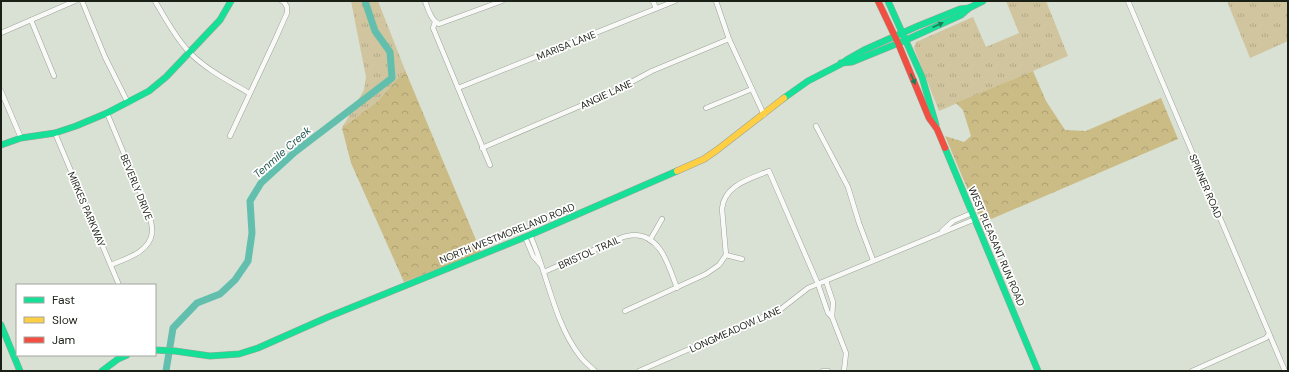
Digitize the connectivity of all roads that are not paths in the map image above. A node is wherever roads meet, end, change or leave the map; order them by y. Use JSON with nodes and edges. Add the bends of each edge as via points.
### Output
{"nodes":[{"id":1,"x":74,"y":1,"type":"edge"},
{"id":2,"x":82,"y":1,"type":"edge"},
{"id":3,"x":155,"y":1,"type":"edge"},
{"id":4,"x":231,"y":1,"type":"edge"},
{"id":5,"x":282,"y":1,"type":"edge"},
{"id":6,"x":425,"y":1,"type":"edge"},
{"id":7,"x":502,"y":1,"type":"edge"},
{"id":8,"x":653,"y":1,"type":"edge"},
{"id":9,"x":675,"y":1,"type":"edge"},
{"id":10,"x":716,"y":1,"type":"edge"},
{"id":11,"x":878,"y":1,"type":"edge"},
{"id":12,"x":888,"y":1,"type":"edge"},
{"id":13,"x":983,"y":1,"type":"edge"},
{"id":14,"x":1128,"y":1,"type":"edge"},
{"id":15,"x":656,"y":8,"type":"junction"},
{"id":16,"x":969,"y":8,"type":"junction"},
{"id":17,"x":31,"y":20,"type":"junction"},
{"id":18,"x":437,"y":23,"type":"junction"},
{"id":19,"x":1,"y":32,"type":"edge"},
{"id":20,"x":903,"y":33,"type":"junction"},
{"id":21,"x":894,"y":37,"type":"junction"},
{"id":22,"x":729,"y":39,"type":"junction"},
{"id":23,"x":906,"y":40,"type":"junction"},
{"id":24,"x":898,"y":43,"type":"junction"},
{"id":25,"x":190,"y":52,"type":"junction"},
{"id":26,"x":841,"y":63,"type":"junction"},
{"id":27,"x":54,"y":76,"type":"dead end"},
{"id":28,"x":458,"y":88,"type":"junction"},
{"id":29,"x":752,"y":89,"type":"junction"},
{"id":30,"x":1,"y":91,"type":"edge"},
{"id":31,"x":250,"y":93,"type":"junction"},
{"id":32,"x":128,"y":103,"type":"junction"},
{"id":33,"x":706,"y":108,"type":"dead end"},
{"id":34,"x":107,"y":114,"type":"junction"},
{"id":35,"x":764,"y":115,"type":"junction"},
{"id":36,"x":816,"y":126,"type":"dead end"},
{"id":37,"x":937,"y":129,"type":"junction"},
{"id":38,"x":55,"y":133,"type":"junction"},
{"id":39,"x":230,"y":136,"type":"dead end"},
{"id":40,"x":21,"y":138,"type":"junction"},
{"id":41,"x":1,"y":145,"type":"edge"},
{"id":42,"x":482,"y":148,"type":"junction"},
{"id":43,"x":490,"y":166,"type":"dead end"},
{"id":44,"x":974,"y":216,"type":"junction"},
{"id":45,"x":662,"y":219,"type":"dead end"},
{"id":46,"x":528,"y":236,"type":"junction"},
{"id":47,"x":650,"y":240,"type":"junction"},
{"id":48,"x":726,"y":255,"type":"junction"},
{"id":49,"x":742,"y":259,"type":"dead end"},
{"id":50,"x":873,"y":260,"type":"junction"},
{"id":51,"x":111,"y":265,"type":"junction"},
{"id":52,"x":544,"y":272,"type":"junction"},
{"id":53,"x":826,"y":281,"type":"junction"},
{"id":54,"x":119,"y":284,"type":"edge"},
{"id":55,"x":818,"y":284,"type":"junction"},
{"id":56,"x":677,"y":288,"type":"junction"},
{"id":57,"x":833,"y":302,"type":"junction"},
{"id":58,"x":825,"y":305,"type":"junction"},
{"id":59,"x":625,"y":311,"type":"dead end"},
{"id":60,"x":832,"y":317,"type":"junction"},
{"id":61,"x":1,"y":325,"type":"edge"},
{"id":62,"x":1269,"y":334,"type":"junction"},
{"id":63,"x":156,"y":350,"type":"edge"},
{"id":64,"x":125,"y":356,"type":"edge"},
{"id":65,"x":20,"y":371,"type":"edge"},
{"id":66,"x":102,"y":371,"type":"edge"},
{"id":67,"x":595,"y":371,"type":"edge"},
{"id":68,"x":639,"y":371,"type":"edge"},
{"id":69,"x":823,"y":371,"type":"edge"},
{"id":70,"x":828,"y":371,"type":"edge"},
{"id":71,"x":844,"y":371,"type":"edge"},
{"id":72,"x":1038,"y":371,"type":"edge"},
{"id":73,"x":1192,"y":371,"type":"edge"},
{"id":74,"x":1285,"y":371,"type":"edge"}],
"edges":[{"from":1,"to":17,"type":"street"},
{"from":2,"to":32,"type":"street"},
{"from":3,"to":25,"type":"street","via":[[168,24]]},
{"from":4,"to":25,"type":"main road","via":[[220,20]]},
{"from":5,"to":31,"type":"street","via":[[287,7],[287,13]]},
{"from":6,"to":18,"type":"street"},
{"from":7,"to":18,"type":"street"},
{"from":8,"to":15,"type":"street"},
{"from":9,"to":15,"type":"street","name":"MARISA LANE"},
{"from":10,"to":22,"type":"street"},
{"from":11,"to":21,"type":"main road","name":"WEST PLEASANT RUN ROAD"},
{"from":12,"to":20,"type":"main road","name":"WEST PLEASANT RUN ROAD"},
{"from":13,"to":16,"type":"main road","name":"NORTH WESTMORELAND ROAD"},
{"from":14,"to":62,"type":"street","name":"SPINNER ROAD"},
{"from":15,"to":28,"type":"street","name":"MARISA LANE"},
{"from":16,"to":20,"type":"main road","name":"NORTH WESTMORELAND ROAD","via":[[960,9]]},
{"from":23,"to":16,"type":"main road","name":"NORTH WESTMORELAND ROAD","one_way":true,"via":[[961,15]]},
{"from":17,"to":19,"type":"street"},
{"from":17,"to":27,"type":"street"},
{"from":18,"to":28,"type":"street","via":[[433,28]]},
{"from":20,"to":21,"type":"main road","name":"NORTH WESTMORELAND ROAD"},
{"from":20,"to":23,"type":"main road","name":"WEST PLEASANT RUN ROAD"},
{"from":21,"to":24,"type":"main road","name":"WEST PLEASANT RUN ROAD"},
{"from":21,"to":26,"type":"main road","name":"NORTH WESTMORELAND ROAD"},
{"from":22,"to":29,"type":"street"},
{"from":22,"to":42,"type":"street","name":"ANGIE LANE"},
{"from":23,"to":24,"type":"main road","name":"NORTH WESTMORELAND ROAD"},
{"from":23,"to":37,"type":"main road","name":"WEST PLEASANT RUN ROAD","via":[[931,102]]},
{"from":24,"to":26,"type":"main road","name":"NORTH WESTMORELAND ROAD","via":[[852,62]]},
{"from":24,"to":37,"type":"main road","name":"WEST PLEASANT RUN ROAD","one_way":true},
{"from":25,"to":31,"type":"street","via":[[216,74]]},
{"from":25,"to":32,"type":"main road","via":[[149,91]]},
{"from":26,"to":35,"type":"main road","name":"NORTH WESTMORELAND ROAD","via":[[804,84]]},
{"from":28,"to":42,"type":"street"},
{"from":29,"to":33,"type":"street"},
{"from":29,"to":35,"type":"street"},
{"from":30,"to":40,"type":"street"},
{"from":31,"to":39,"type":"street"},
{"from":32,"to":34,"type":"main road"},
{"from":34,"to":38,"type":"main road"},
{"from":34,"to":51,"type":"street","name":"BEVERLY DRIVE","via":[[148,211],[152,230],[152,235],[142,250]]},
{"from":35,"to":46,"type":"main road","name":"NORTH WESTMORELAND ROAD","via":[[717,152],[704,159]]},
{"from":36,"to":50,"type":"street","via":[[848,187]]},
{"from":37,"to":44,"type":"main road","name":"WEST PLEASANT RUN ROAD"},
{"from":38,"to":40,"type":"main road"},
{"from":38,"to":51,"type":"street","name":"MIRKES PARKWAY"},
{"from":40,"to":41,"type":"main road"},
{"from":42,"to":43,"type":"street"},
{"from":44,"to":50,"type":"street","name":"LONGMEADOW LANE","via":[[953,222],[938,235]]},
{"from":44,"to":72,"type":"main road","name":"WEST PLEASANT RUN ROAD"},
{"from":45,"to":47,"type":"street"},
{"from":46,"to":52,"type":"street","via":[[539,254]]},
{"from":46,"to":63,"type":"main road","name":"NORTH WESTMORELAND ROAD","via":[[239,354],[204,356]]},
{"from":47,"to":52,"type":"street","name":"BRISTOL TRAIL","via":[[636,235],[623,237]]},
{"from":47,"to":56,"type":"street","via":[[658,246],[665,258]]},
{"from":48,"to":49,"type":"street"},
{"from":48,"to":55,"type":"street","via":[[722,209],[729,191],[734,186],[769,171]]},
{"from":48,"to":56,"type":"street","via":[[719,265],[706,274]]},
{"from":50,"to":53,"type":"street","name":"LONGMEADOW LANE"},
{"from":51,"to":54,"type":"street","name":"MIRKES PARKWAY"},
{"from":52,"to":67,"type":"street","via":[[571,344]]},
{"from":53,"to":55,"type":"street","name":"LONGMEADOW LANE"},
{"from":53,"to":57,"type":"street"},
{"from":55,"to":58,"type":"street"},
{"from":55,"to":68,"type":"street","name":"LONGMEADOW LANE","via":[[808,288],[781,309]]},
{"from":56,"to":59,"type":"street"},
{"from":57,"to":58,"type":"street"},
{"from":57,"to":60,"type":"street"},
{"from":58,"to":60,"type":"street"},
{"from":60,"to":71,"type":"street","via":[[846,354]]},
{"from":61,"to":65,"type":"main road"},
{"from":62,"to":73,"type":"street","via":[[1266,338]]},
{"from":62,"to":74,"type":"street","name":"SPINNER ROAD"},
{"from":64,"to":66,"type":"main road"},
{"from":69,"to":70,"type":"street"}]}
